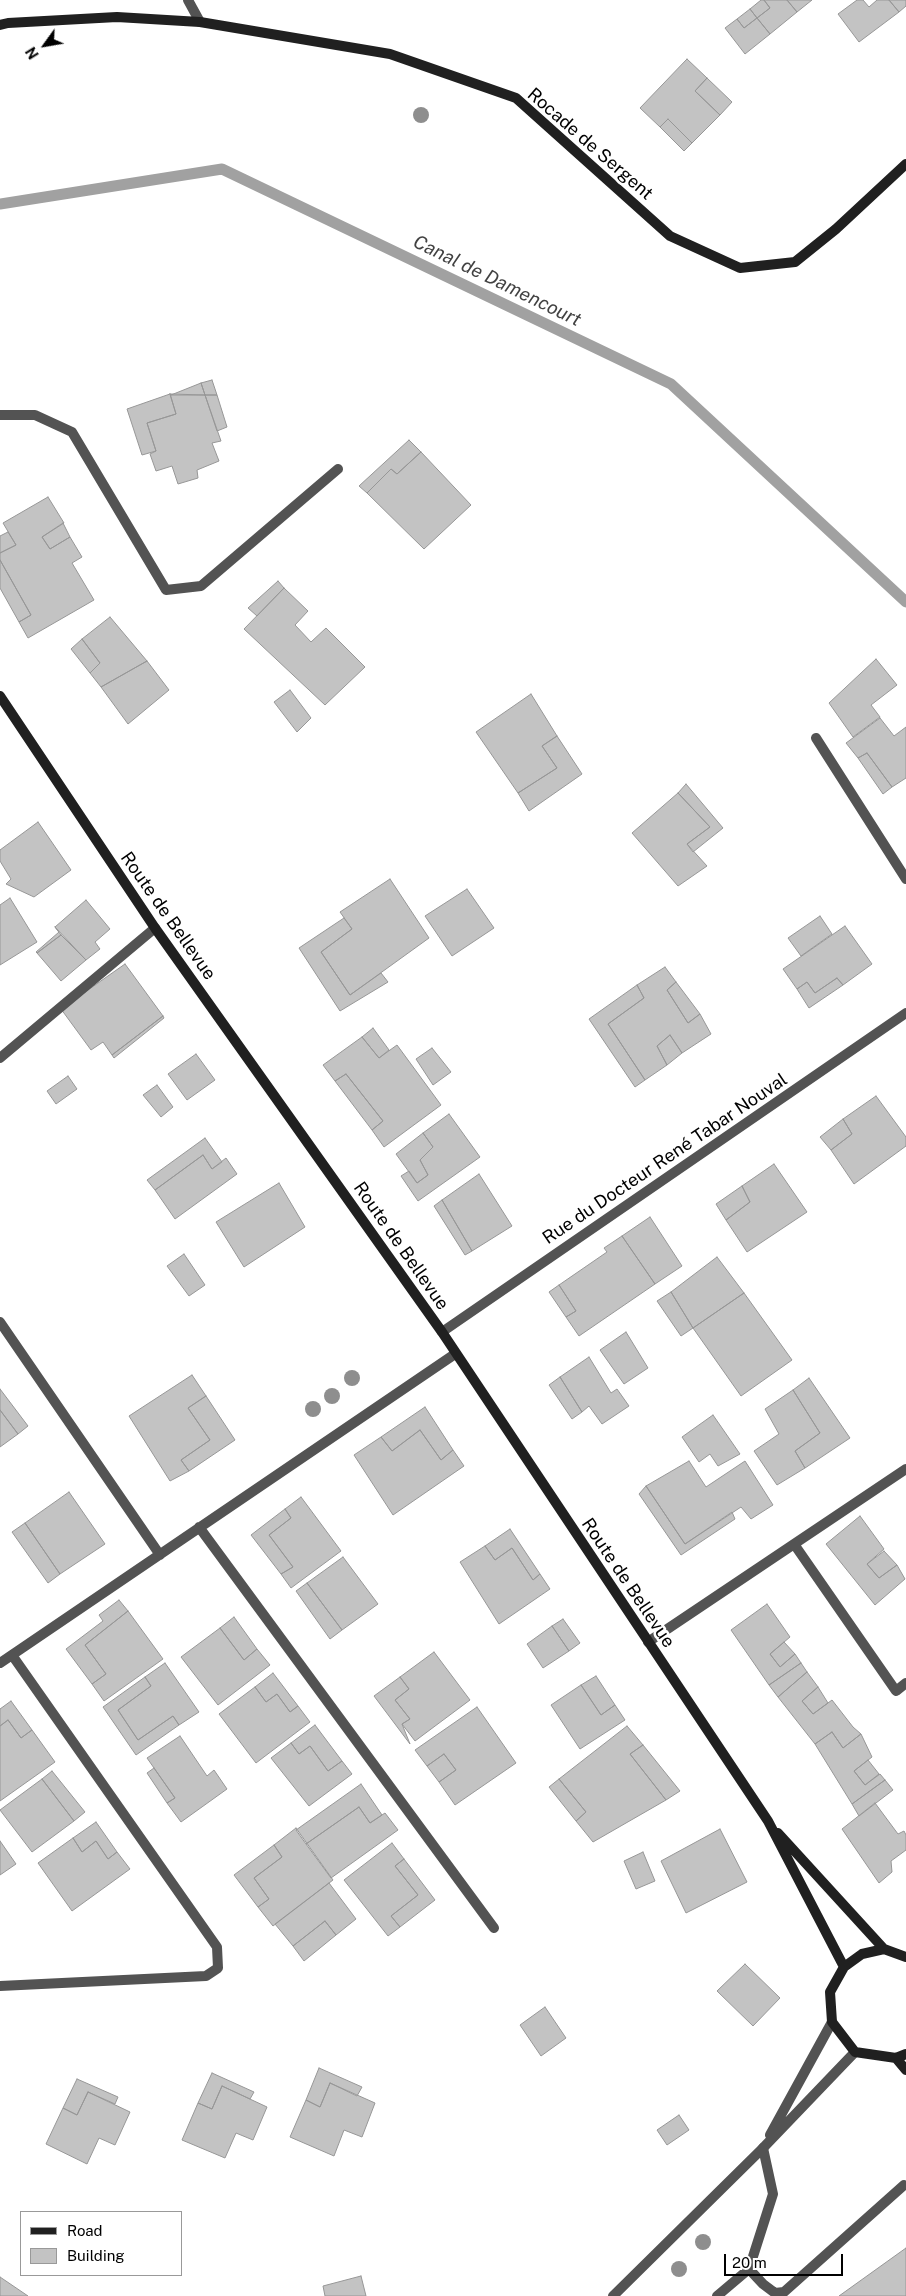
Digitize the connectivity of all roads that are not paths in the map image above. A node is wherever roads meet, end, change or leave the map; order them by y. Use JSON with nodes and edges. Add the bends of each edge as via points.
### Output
{"nodes":[{"id":1,"x":188,"y":0,"type":"edge"},
{"id":2,"x":200,"y":22,"type":"junction"},
{"id":3,"x":0,"y":25,"type":"edge"},
{"id":4,"x":906,"y":164,"type":"edge"},
{"id":5,"x":0,"y":414,"type":"edge"},
{"id":6,"x":338,"y":469,"type":"dead end"},
{"id":7,"x":0,"y":696,"type":"edge"},
{"id":8,"x":816,"y":738,"type":"dead end"},
{"id":9,"x":906,"y":879,"type":"edge"},
{"id":10,"x":155,"y":928,"type":"junction"},
{"id":11,"x":906,"y":1013,"type":"edge"},
{"id":12,"x":0,"y":1058,"type":"edge"},
{"id":13,"x":0,"y":1322,"type":"edge"},
{"id":14,"x":442,"y":1332,"type":"junction"},
{"id":15,"x":454,"y":1354,"type":"junction"},
{"id":16,"x":906,"y":1468,"type":"edge"},
{"id":17,"x":199,"y":1527,"type":"junction"},
{"id":18,"x":794,"y":1544,"type":"junction"},
{"id":19,"x":160,"y":1555,"type":"junction"},
{"id":20,"x":648,"y":1642,"type":"junction"},
{"id":21,"x":12,"y":1655,"type":"junction"},
{"id":22,"x":0,"y":1663,"type":"edge"},
{"id":23,"x":906,"y":1683,"type":"edge"},
{"id":24,"x":768,"y":1821,"type":"junction"},
{"id":25,"x":494,"y":1928,"type":"dead end"},
{"id":26,"x":884,"y":1949,"type":"junction"},
{"id":27,"x":906,"y":1957,"type":"edge"},
{"id":28,"x":844,"y":1966,"type":"junction"},
{"id":29,"x":0,"y":1986,"type":"edge"},
{"id":30,"x":832,"y":2022,"type":"junction"},
{"id":31,"x":855,"y":2052,"type":"junction"},
{"id":32,"x":906,"y":2054,"type":"edge"},
{"id":33,"x":896,"y":2058,"type":"junction"},
{"id":34,"x":906,"y":2070,"type":"edge"},
{"id":35,"x":762,"y":2148,"type":"junction"},
{"id":36,"x":904,"y":2185,"type":"dead end"},
{"id":37,"x":749,"y":2268,"type":"junction"},
{"id":38,"x":613,"y":2296,"type":"edge"},
{"id":39,"x":717,"y":2296,"type":"edge"}],
"edges":[{"from":1,"to":2,"type":"street"},
{"from":2,"to":3,"type":"main road","name":"Rocade de Sergent","via":[[117,17]]},
{"from":2,"to":4,"type":"main road","name":"Rocade de Sergent","via":[[390,54],[516,98],[670,236],[740,268],[795,262]]},
{"from":5,"to":6,"type":"street","via":[[35,415],[72,432],[166,590],[201,586]]},
{"from":7,"to":10,"type":"main road","name":"Route de Bellevue"},
{"from":8,"to":9,"type":"street"},
{"from":10,"to":12,"type":"street"},
{"from":10,"to":14,"type":"main road","name":"Route de Bellevue"},
{"from":11,"to":14,"type":"street","name":"Rue du Docteur René Tabar Nouval"},
{"from":13,"to":19,"type":"street"},
{"from":14,"to":15,"type":"main road","name":"Route de Bellevue"},
{"from":15,"to":17,"type":"street"},
{"from":15,"to":20,"type":"main road","name":"Route de Bellevue"},
{"from":16,"to":18,"type":"street"},
{"from":17,"to":19,"type":"street"},
{"from":17,"to":25,"type":"street"},
{"from":18,"to":20,"type":"street"},
{"from":18,"to":23,"type":"street","via":[[896,1691]]},
{"from":19,"to":21,"type":"street"},
{"from":20,"to":24,"type":"main road","name":"Route de Bellevue"},
{"from":21,"to":22,"type":"street"},
{"from":21,"to":29,"type":"street","via":[[217,1948],[218,1968],[206,1976]]},
{"from":24,"to":26,"type":"main road","name":"Route de Bellevue"},
{"from":24,"to":28,"type":"main road","name":"Route de Bellevue"},
{"from":26,"to":27,"type":"main road","name":"Route de Bellevue"},
{"from":26,"to":28,"type":"main road","via":[[862,1954]]},
{"from":28,"to":30,"type":"main road","via":[[830,1992]]},
{"from":30,"to":31,"type":"main road"},
{"from":30,"to":35,"type":"street"},
{"from":31,"to":33,"type":"main road"},
{"from":31,"to":35,"type":"street"},
{"from":32,"to":33,"type":"main road"},
{"from":33,"to":34,"type":"main road"},
{"from":35,"to":37,"type":"street","via":[[773,2194]]},
{"from":35,"to":38,"type":"street"},
{"from":36,"to":37,"type":"street","via":[[784,2292],[776,2293],[762,2284]]},
{"from":37,"to":39,"type":"street"}]}
